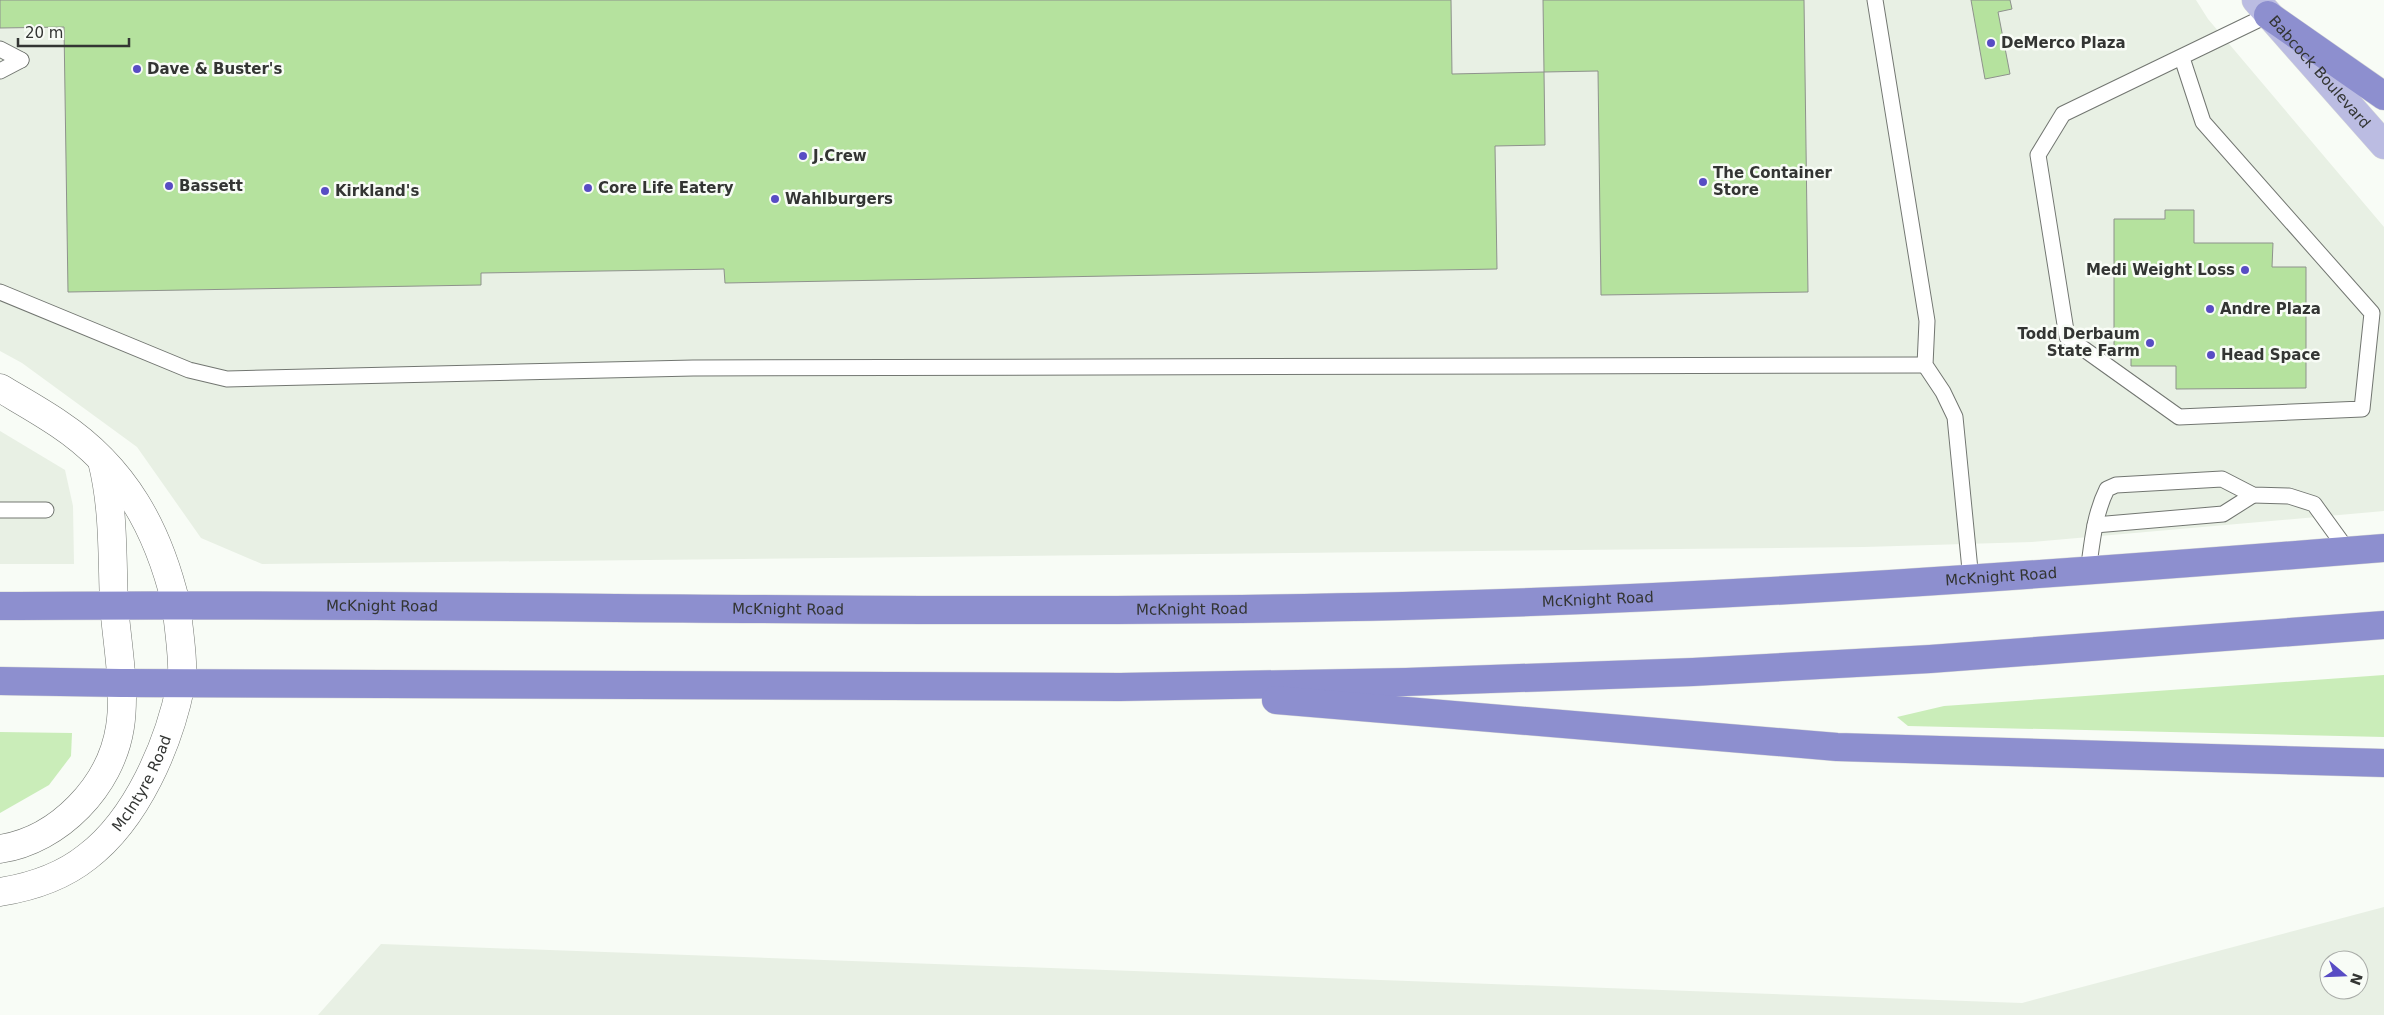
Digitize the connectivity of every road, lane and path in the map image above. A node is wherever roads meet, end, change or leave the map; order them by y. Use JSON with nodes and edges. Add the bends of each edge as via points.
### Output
{"nodes":[{"id":1,"x":1875,"y":0,"type":"edge"},
{"id":2,"x":2262,"y":8,"type":"edge"},
{"id":3,"x":0,"y":49,"type":"edge"},
{"id":4,"x":2182,"y":58,"type":"junction"},
{"id":5,"x":0,"y":71,"type":"edge"},
{"id":6,"x":2384,"y":96,"type":"edge"},
{"id":7,"x":2384,"y":145,"type":"edge"},
{"id":8,"x":0,"y":292,"type":"edge"},
{"id":9,"x":1925,"y":365,"type":"junction"},
{"id":10,"x":0,"y":388,"type":"edge"},
{"id":11,"x":102,"y":462,"type":"junction"},
{"id":12,"x":2253,"y":495,"type":"junction"},
{"id":13,"x":0,"y":510,"type":"edge"},
{"id":14,"x":46,"y":510,"type":"dead end"},
{"id":15,"x":2095,"y":524,"type":"junction"},
{"id":16,"x":2384,"y":548,"type":"edge"},
{"id":17,"x":2348,"y":551,"type":"junction"},
{"id":18,"x":2088,"y":572,"type":"junction"},
{"id":19,"x":1971,"y":580,"type":"junction"},
{"id":20,"x":176,"y":604,"type":"junction"},
{"id":21,"x":114,"y":605,"type":"junction"},
{"id":22,"x":0,"y":606,"type":"edge"},
{"id":23,"x":2384,"y":625,"type":"edge"},
{"id":24,"x":0,"y":681,"type":"edge"},
{"id":25,"x":182,"y":682,"type":"junction"},
{"id":26,"x":120,"y":683,"type":"junction"},
{"id":27,"x":1120,"y":687,"type":"junction"},
{"id":28,"x":2384,"y":763,"type":"edge"},
{"id":29,"x":0,"y":849,"type":"edge"},
{"id":30,"x":0,"y":892,"type":"edge"}],
"edges":[{"from":1,"to":9,"type":"lane","via":[[1927,321]]},
{"from":2,"to":4,"type":"lane"},
{"from":2,"to":6,"type":"highway"},
{"from":2,"to":7,"type":"main road","name":"Babcock Boulevard"},
{"from":3,"to":5,"type":"lane","via":[[21,60]]},
{"from":4,"to":4,"type":"lane","via":[[2062,114],[2038,155],[2066,337],[2179,416],[2362,409],[2372,313],[2203,122]]},
{"from":8,"to":9,"type":"lane","via":[[189,370],[227,378],[693,368]]},
{"from":9,"to":19,"type":"lane","via":[[1955,417]]},
{"from":10,"to":11,"type":"street","name":"McIntyre Road","via":[[59,424]]},
{"from":11,"to":20,"type":"street","name":"McIntyre Road","via":[[128,489],[140,508],[168,570]]},
{"from":11,"to":21,"type":"street","via":[[108,484]]},
{"from":12,"to":15,"type":"lane","via":[[2223,514]]},
{"from":12,"to":15,"type":"lane","via":[[2222,479],[2116,485],[2106,489]]},
{"from":12,"to":17,"type":"lane","via":[[2289,496],[2314,504]]},
{"from":13,"to":14,"type":"lane"},
{"from":15,"to":18,"type":"lane"},
{"from":16,"to":17,"type":"highway","name":"McKnight Road"},
{"from":17,"to":18,"type":"highway","name":"McKnight Road"},
{"from":18,"to":19,"type":"highway","name":"McKnight Road"},
{"from":19,"to":20,"type":"highway","name":"McKnight Road","via":[[1670,597],[1405,606],[1129,610]]},
{"from":20,"to":21,"type":"highway","name":"McKnight Road"},
{"from":20,"to":25,"type":"street","name":"McIntyre Road"},
{"from":21,"to":22,"type":"highway","name":"McKnight Road"},
{"from":21,"to":26,"type":"street"},
{"from":23,"to":27,"type":"highway","via":[[2068,650],[1692,672]]},
{"from":24,"to":26,"type":"highway"},
{"from":25,"to":26,"type":"highway"},
{"from":25,"to":27,"type":"highway"},
{"from":25,"to":30,"type":"street","name":"McIntyre Road","via":[[157,759],[138,798],[116,829],[87,857],[56,876],[25,888]]},
{"from":26,"to":29,"type":"street","via":[[120,726],[114,753],[83,802],[61,823],[38,838]]},
{"from":27,"to":28,"type":"highway","via":[[1837,747]]}]}
